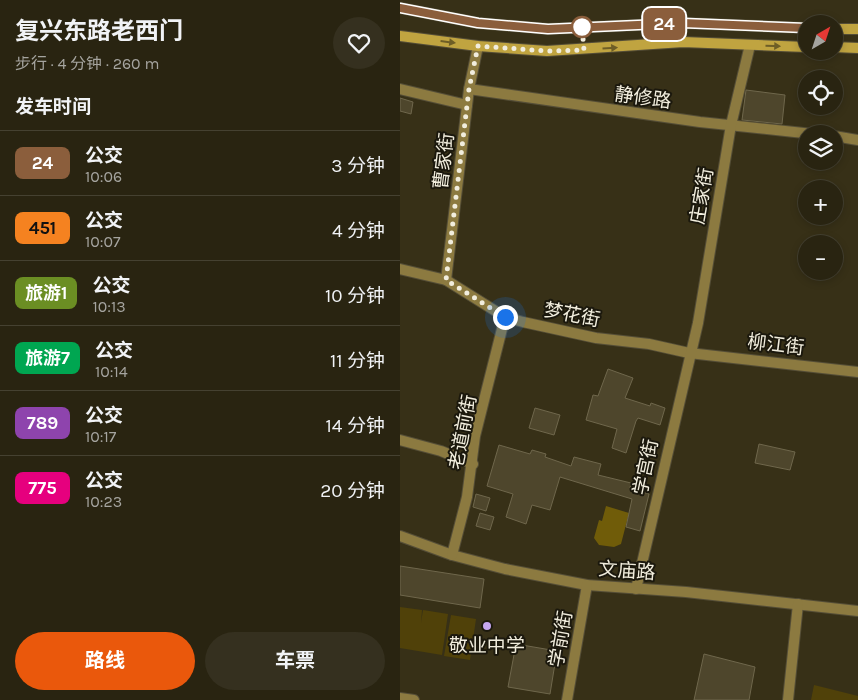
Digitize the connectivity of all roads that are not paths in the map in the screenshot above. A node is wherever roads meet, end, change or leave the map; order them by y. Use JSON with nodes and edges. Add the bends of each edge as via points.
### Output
{"nodes":[{"id":1,"x":400,"y":8,"type":"edge"},
{"id":2,"x":798,"y":28,"type":"edge"},
{"id":3,"x":843,"y":29,"type":"edge"},
{"id":4,"x":858,"y":29,"type":"edge"},
{"id":5,"x":400,"y":36,"type":"edge"},
{"id":6,"x":750,"y":45,"type":"junction"},
{"id":7,"x":478,"y":46,"type":"junction"},
{"id":8,"x":798,"y":47,"type":"edge"},
{"id":9,"x":843,"y":47,"type":"edge"},
{"id":10,"x":858,"y":48,"type":"edge"},
{"id":11,"x":400,"y":89,"type":"edge"},
{"id":12,"x":469,"y":89,"type":"junction"},
{"id":13,"x":467,"y":105,"type":"junction"},
{"id":14,"x":731,"y":126,"type":"junction"},
{"id":15,"x":798,"y":133,"type":"edge"},
{"id":16,"x":843,"y":138,"type":"edge"},
{"id":17,"x":858,"y":140,"type":"edge"},
{"id":18,"x":400,"y":269,"type":"edge"},
{"id":19,"x":446,"y":280,"type":"junction"},
{"id":20,"x":505,"y":317,"type":"junction"},
{"id":21,"x":689,"y":353,"type":"junction"},
{"id":22,"x":858,"y":372,"type":"edge"},
{"id":23,"x":400,"y":440,"type":"edge"},
{"id":24,"x":473,"y":464,"type":"junction"},
{"id":25,"x":400,"y":536,"type":"edge"},
{"id":26,"x":452,"y":555,"type":"junction"},
{"id":27,"x":587,"y":585,"type":"junction"},
{"id":28,"x":636,"y":589,"type":"junction"},
{"id":29,"x":798,"y":604,"type":"junction"},
{"id":30,"x":858,"y":611,"type":"edge"},
{"id":31,"x":400,"y":698,"type":"edge"},
{"id":32,"x":414,"y":700,"type":"edge"},
{"id":33,"x":567,"y":700,"type":"edge"},
{"id":34,"x":788,"y":700,"type":"edge"}],
"edges":[{"from":1,"to":2,"type":"main road","via":[[478,23],[548,29],[683,23]]},
{"from":3,"to":4,"type":"main road"},
{"from":5,"to":7,"type":"main road","one_way":true},
{"from":7,"to":6,"type":"main road","one_way":true,"via":[[547,51],[683,42]]},
{"from":6,"to":8,"type":"main road","one_way":true},
{"from":6,"to":14,"type":"street","name":"庄家街"},
{"from":7,"to":12,"type":"street","name":"曹家街"},
{"from":9,"to":10,"type":"main road"},
{"from":11,"to":13,"type":"street"},
{"from":12,"to":13,"type":"street","name":"曹家街"},
{"from":12,"to":14,"type":"street","name":"静修路"},
{"from":13,"to":19,"type":"street","name":"曹家街"},
{"from":14,"to":15,"type":"street","name":"静修路"},
{"from":14,"to":21,"type":"street","name":"庄家街","via":[[698,323]]},
{"from":16,"to":17,"type":"street"},
{"from":18,"to":19,"type":"street","name":"梦花街"},
{"from":19,"to":20,"type":"street","name":"梦花街"},
{"from":20,"to":21,"type":"street","name":"梦花街","via":[[596,338],[649,344]]},
{"from":20,"to":24,"type":"street","name":"老道前街","via":[[475,436]]},
{"from":21,"to":22,"type":"street","name":"柳江街"},
{"from":21,"to":28,"type":"street","name":"学宫街"},
{"from":23,"to":24,"type":"street"},
{"from":24,"to":26,"type":"street","name":"老道前街"},
{"from":25,"to":26,"type":"street","name":"文庙路"},
{"from":26,"to":27,"type":"street","name":"文庙路"},
{"from":27,"to":28,"type":"street","name":"文庙路"},
{"from":27,"to":33,"type":"street","name":"学前街"},
{"from":28,"to":29,"type":"street","name":"文庙路"},
{"from":29,"to":30,"type":"street","name":"文庙路"},
{"from":29,"to":34,"type":"street"},
{"from":31,"to":32,"type":"street"}]}
